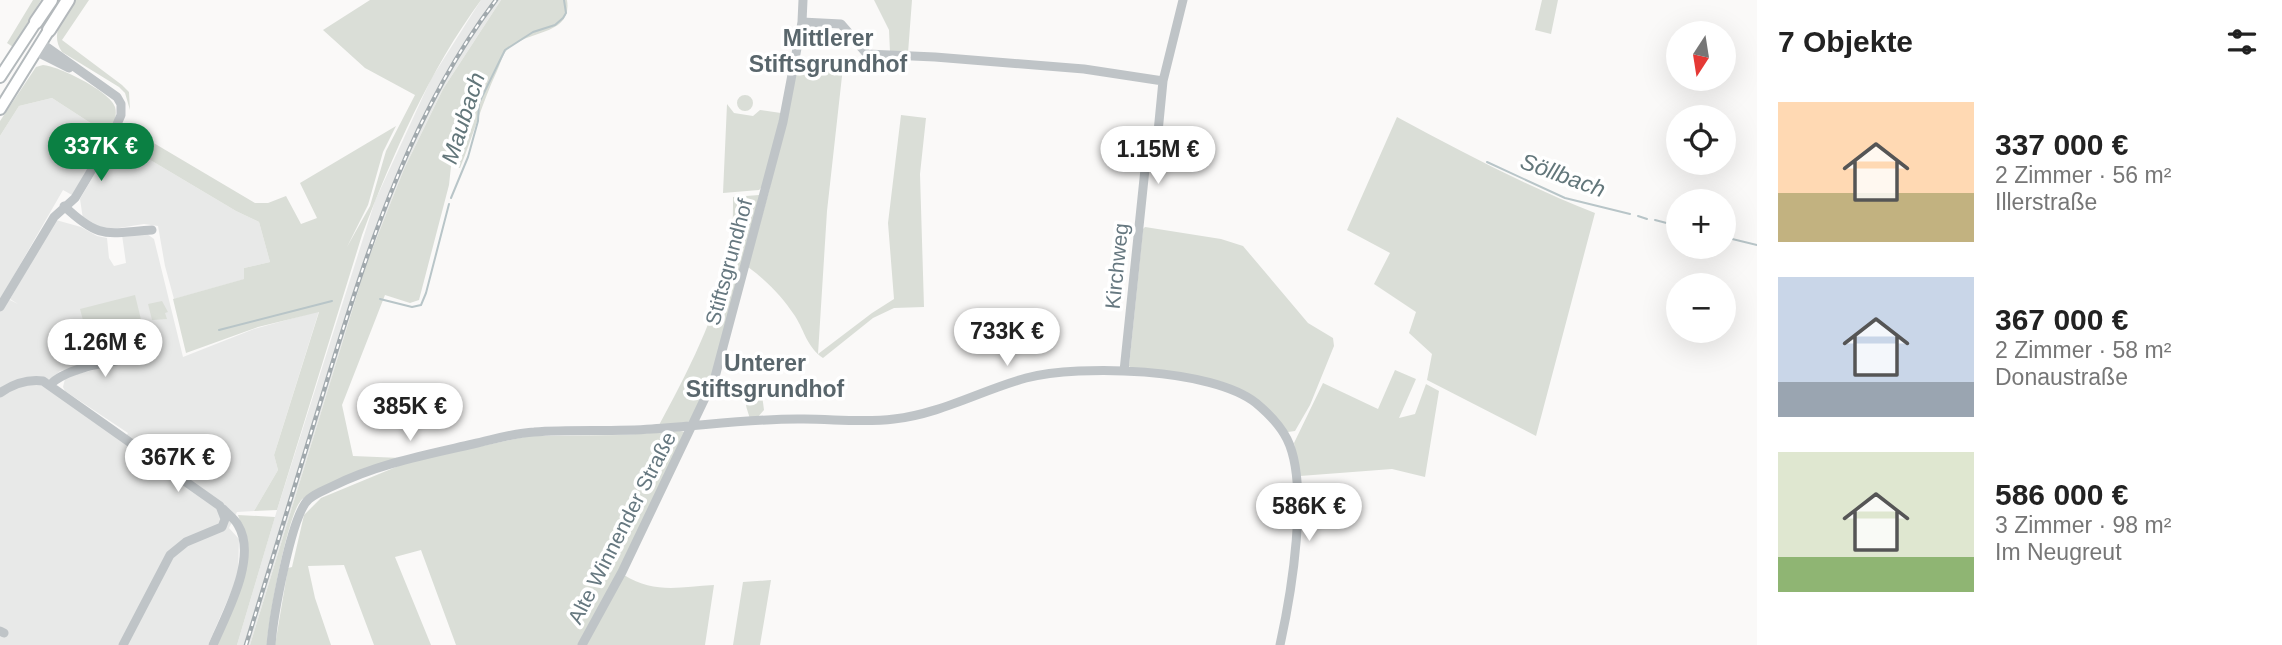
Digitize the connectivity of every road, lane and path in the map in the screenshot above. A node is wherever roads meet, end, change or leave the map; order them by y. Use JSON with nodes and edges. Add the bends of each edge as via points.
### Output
{"nodes":[{"id":1,"x":51,"y":0,"type":"edge"},
{"id":2,"x":68,"y":0,"type":"edge"},
{"id":3,"x":803,"y":0,"type":"edge"},
{"id":4,"x":1183,"y":0,"type":"edge"},
{"id":5,"x":36,"y":22,"type":"joint"},
{"id":6,"x":802,"y":22,"type":"junction"},
{"id":7,"x":48,"y":30,"type":"joint"},
{"id":8,"x":25,"y":39,"type":"junction"},
{"id":9,"x":38,"y":47,"type":"junction"},
{"id":10,"x":0,"y":77,"type":"edge"},
{"id":11,"x":1163,"y":81,"type":"junction"},
{"id":12,"x":0,"y":109,"type":"edge"},
{"id":13,"x":64,"y":206,"type":"junction"},
{"id":14,"x":152,"y":230,"type":"dead end"},
{"id":15,"x":0,"y":307,"type":"edge"},
{"id":16,"x":149,"y":355,"type":"dead end"},
{"id":17,"x":1124,"y":372,"type":"junction"},
{"id":18,"x":50,"y":385,"type":"junction"},
{"id":19,"x":0,"y":392,"type":"edge"},
{"id":20,"x":692,"y":426,"type":"junction"},
{"id":21,"x":220,"y":506,"type":"junction"},
{"id":22,"x":123,"y":645,"type":"edge"},
{"id":23,"x":213,"y":645,"type":"edge"},
{"id":24,"x":271,"y":645,"type":"edge"},
{"id":25,"x":582,"y":645,"type":"edge"},
{"id":26,"x":1280,"y":645,"type":"edge"}],
"edges":[{"from":1,"to":5,"type":"highway"},
{"from":2,"to":7,"type":"highway"},
{"from":3,"to":6,"type":"street","name":"Stiftsgrundhof"},
{"from":4,"to":11,"type":"street","name":"Kirchweg"},
{"from":5,"to":8,"type":"main road"},
{"from":6,"to":11,"type":"street","via":[[841,24],[867,54],[1106,71]]},
{"from":6,"to":20,"type":"street","name":"Stiftsgrundhof","via":[[780,133],[725,344]]},
{"from":7,"to":9,"type":"main road"},
{"from":8,"to":9,"type":"main road"},
{"from":8,"to":10,"type":"main road"},
{"from":9,"to":12,"type":"main road"},
{"from":9,"to":13,"type":"street","via":[[117,97],[121,104],[112,136],[75,198]]},
{"from":11,"to":17,"type":"street","name":"Kirchweg","via":[[1157,132],[1145,169]]},
{"from":13,"to":14,"type":"street","via":[[97,230]]},
{"from":13,"to":15,"type":"street"},
{"from":16,"to":18,"type":"street","via":[[71,371]]},
{"from":17,"to":20,"type":"street","via":[[1049,373],[894,419]]},
{"from":17,"to":26,"type":"street","via":[[1189,378],[1233,389],[1266,411],[1289,442],[1296,472],[1297,513]]},
{"from":18,"to":19,"type":"street","via":[[27,381]]},
{"from":18,"to":21,"type":"street"},
{"from":20,"to":24,"type":"street","via":[[529,432],[381,466],[313,496],[300,510],[293,532]]},
{"from":20,"to":25,"type":"street","name":"Alte Winnender Straße"},
{"from":21,"to":22,"type":"street","via":[[225,519],[222,527],[181,545],[165,561]]},
{"from":21,"to":23,"type":"street","via":[[238,524],[243,556],[242,575]]}]}
